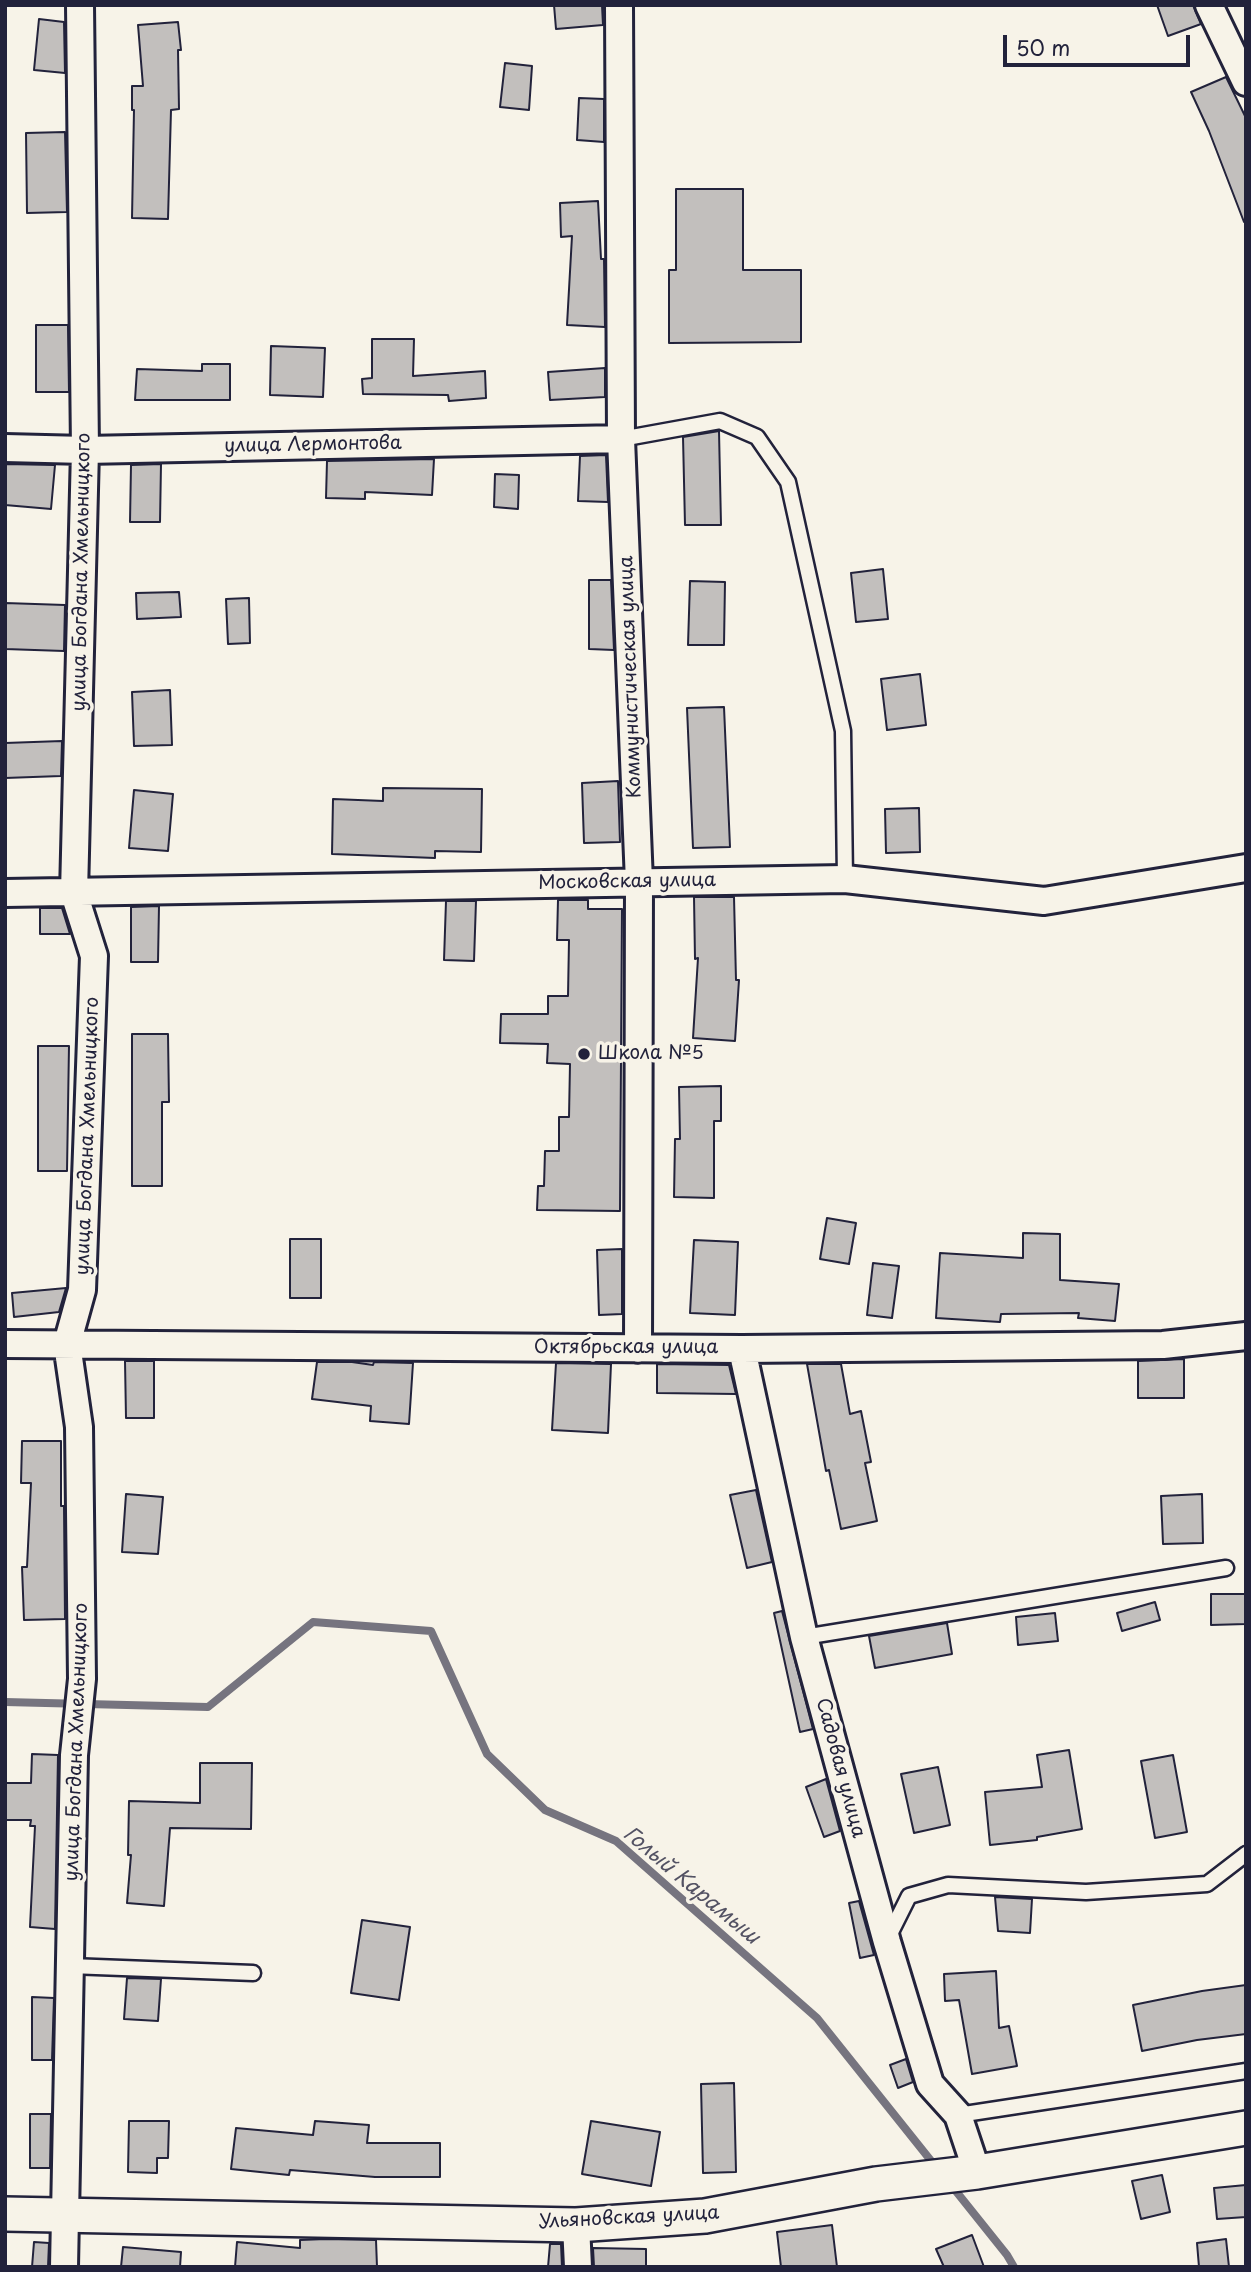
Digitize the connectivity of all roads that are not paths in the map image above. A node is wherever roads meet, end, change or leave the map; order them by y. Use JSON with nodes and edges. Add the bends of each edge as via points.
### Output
{"nodes":[{"id":1,"x":80,"y":5,"type":"edge"},
{"id":2,"x":619,"y":5,"type":"edge"},
{"id":3,"x":1209,"y":5,"type":"edge"},
{"id":4,"x":1246,"y":82,"type":"edge"},
{"id":5,"x":621,"y":439,"type":"junction"},
{"id":6,"x":5,"y":448,"type":"edge"},
{"id":7,"x":85,"y":450,"type":"junction"},
{"id":8,"x":1246,"y":868,"type":"edge"},
{"id":9,"x":845,"y":879,"type":"junction"},
{"id":10,"x":639,"y":882,"type":"junction"},
{"id":11,"x":74,"y":892,"type":"junction"},
{"id":12,"x":5,"y":893,"type":"edge"},
{"id":13,"x":1246,"y":1336,"type":"edge"},
{"id":14,"x":5,"y":1344,"type":"edge"},
{"id":15,"x":67,"y":1344,"type":"junction"},
{"id":16,"x":638,"y":1349,"type":"junction"},
{"id":17,"x":742,"y":1349,"type":"junction"},
{"id":18,"x":1226,"y":1568,"type":"dead end"},
{"id":19,"x":804,"y":1637,"type":"junction"},
{"id":20,"x":1246,"y":1854,"type":"edge"},
{"id":21,"x":887,"y":1942,"type":"junction"},
{"id":22,"x":70,"y":1966,"type":"junction"},
{"id":23,"x":253,"y":1973,"type":"dead end"},
{"id":24,"x":1246,"y":2071,"type":"edge"},
{"id":25,"x":958,"y":2115,"type":"junction"},
{"id":26,"x":1246,"y":2128,"type":"edge"},
{"id":27,"x":977,"y":2172,"type":"junction"},
{"id":28,"x":5,"y":2214,"type":"edge"},
{"id":29,"x":65,"y":2214,"type":"junction"},
{"id":30,"x":576,"y":2225,"type":"junction"},
{"id":31,"x":64,"y":2267,"type":"edge"},
{"id":32,"x":578,"y":2267,"type":"edge"}],
"edges":[{"from":1,"to":7,"type":"street","name":"улица Богдана Хмельницкого"},
{"from":2,"to":5,"type":"street","name":"Коммунистическая улица"},
{"from":3,"to":4,"type":"street"},
{"from":5,"to":7,"type":"street","name":"улица Лермонтова"},
{"from":5,"to":9,"type":"lane","via":[[720,421],[757,436],[788,482],[843,731]]},
{"from":5,"to":10,"type":"street","name":"Коммунистическая улица"},
{"from":6,"to":7,"type":"street","name":"улица Лермонтова"},
{"from":7,"to":11,"type":"street","name":"улица Богдана Хмельницкого"},
{"from":8,"to":9,"type":"street","name":"Московская улица","via":[[1044,901]]},
{"from":9,"to":10,"type":"street","name":"Московская улица"},
{"from":10,"to":11,"type":"street","name":"Московская улица"},
{"from":10,"to":16,"type":"street","name":"Коммунистическая улица"},
{"from":11,"to":12,"type":"street","name":"Московская улица"},
{"from":11,"to":15,"type":"street","name":"улица Богдана Хмельницкого","via":[[94,956],[82,1290]]},
{"from":13,"to":17,"type":"street","name":"Октябрьская улица","via":[[1163,1345]]},
{"from":14,"to":15,"type":"street","name":"Октябрьская улица"},
{"from":15,"to":16,"type":"street","name":"Октябрьская улица"},
{"from":15,"to":22,"type":"street","name":"улица Богдана Хмельницкого","via":[[79,1427],[82,1679],[74,1755]]},
{"from":16,"to":17,"type":"street","name":"Октябрьская улица"},
{"from":17,"to":19,"type":"street","name":"Садовая улица"},
{"from":18,"to":19,"type":"lane"},
{"from":19,"to":21,"type":"street","name":"Садовая улица"},
{"from":20,"to":21,"type":"lane","via":[[1207,1884],[1086,1892],[948,1885],[909,1896]]},
{"from":21,"to":25,"type":"street","name":"Садовая улица","via":[[930,2084]]},
{"from":22,"to":23,"type":"lane"},
{"from":22,"to":29,"type":"street","name":"улица Богдана Хмельницкого"},
{"from":24,"to":25,"type":"lane"},
{"from":25,"to":27,"type":"street","name":"Садовая улица"},
{"from":26,"to":27,"type":"street","name":"Ульяновская улица"},
{"from":27,"to":30,"type":"street","name":"Ульяновская улица","via":[[876,2184],[705,2216]]},
{"from":28,"to":29,"type":"street","name":"Ульяновская улица"},
{"from":29,"to":30,"type":"street","name":"Ульяновская улица"},
{"from":29,"to":31,"type":"street","name":"улица Богдана Хмельницкого"},
{"from":30,"to":32,"type":"street"}]}
